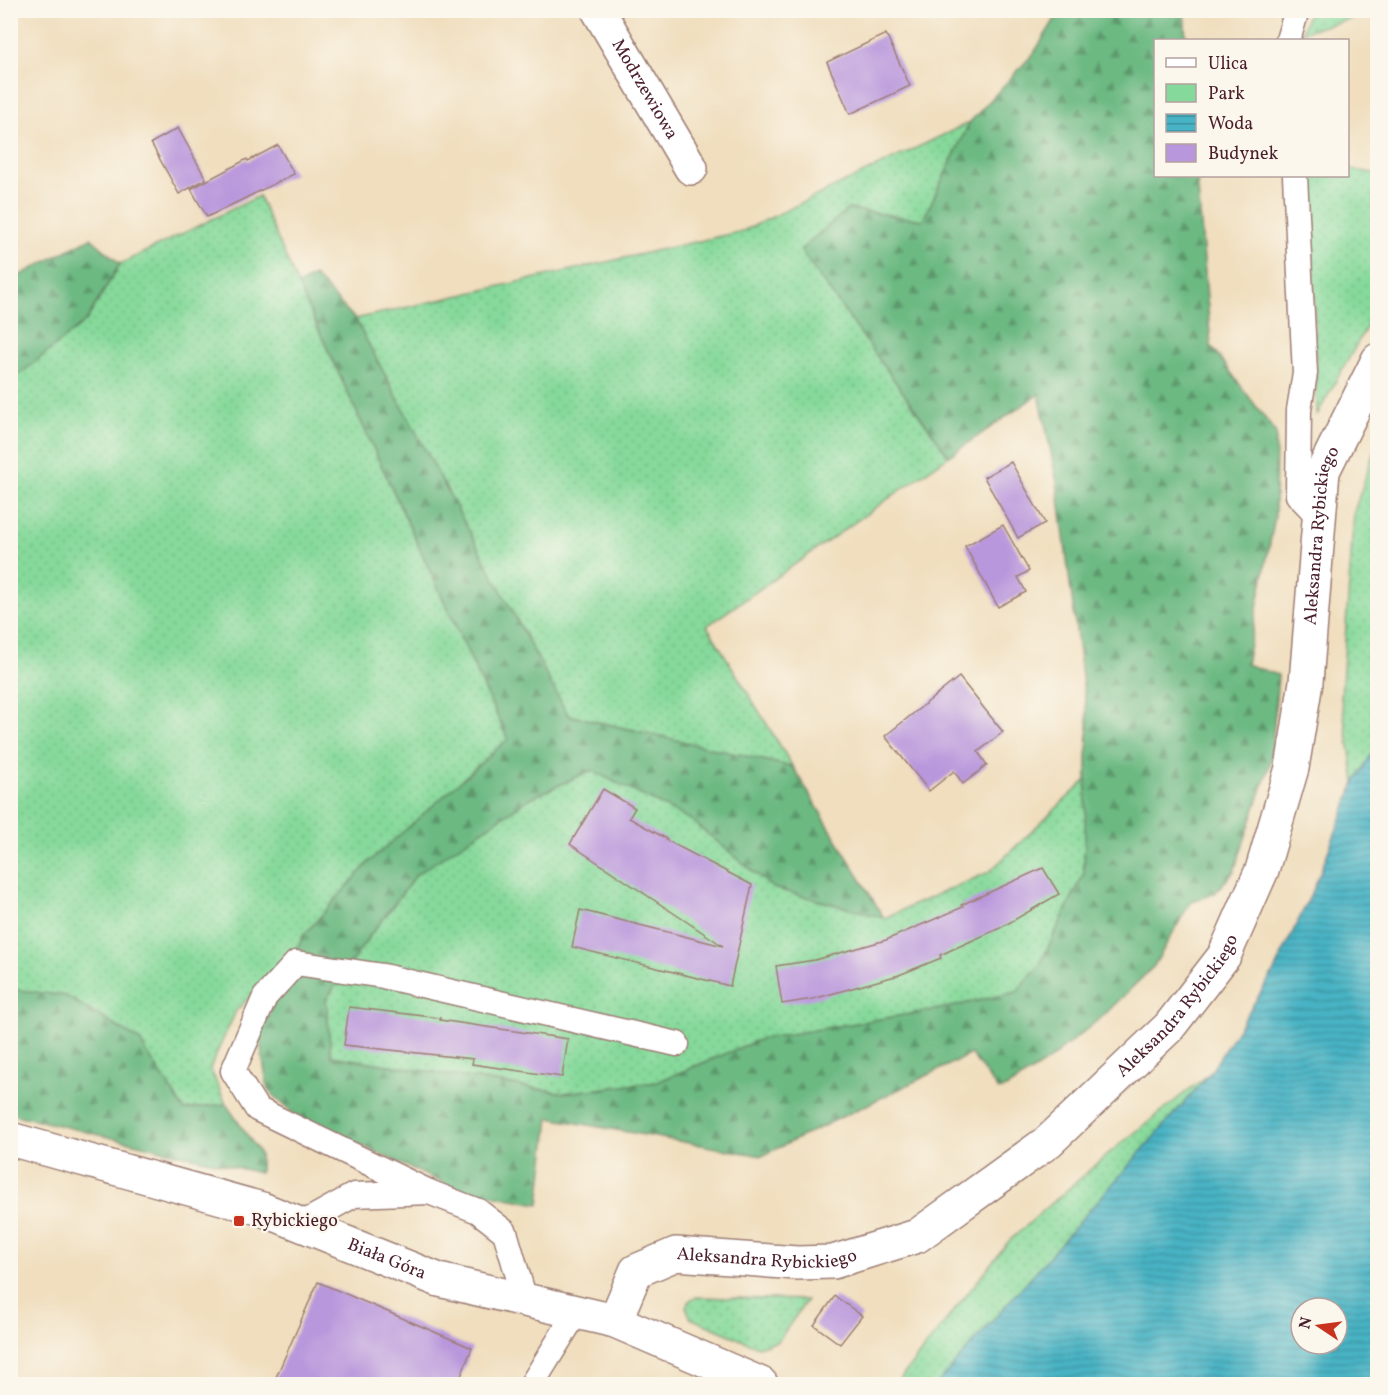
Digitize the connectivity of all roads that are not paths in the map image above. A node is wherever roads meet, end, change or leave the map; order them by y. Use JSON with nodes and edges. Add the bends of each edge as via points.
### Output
{"nodes":[{"id":1,"x":598,"y":10,"type":"edge"},
{"id":2,"x":1297,"y":10,"type":"edge"},
{"id":3,"x":1288,"y":39,"type":"edge"},
{"id":4,"x":691,"y":168,"type":"dead end"},
{"id":5,"x":1295,"y":177,"type":"edge"},
{"id":6,"x":1377,"y":360,"type":"edge"},
{"id":7,"x":1318,"y":516,"type":"junction"},
{"id":8,"x":677,"y":1044,"type":"dead end"},
{"id":9,"x":10,"y":1139,"type":"edge"},
{"id":10,"x":429,"y":1192,"type":"junction"},
{"id":11,"x":302,"y":1224,"type":"junction"},
{"id":12,"x":525,"y":1300,"type":"junction"},
{"id":13,"x":577,"y":1311,"type":"junction"},
{"id":14,"x":615,"y":1321,"type":"junction"},
{"id":15,"x":532,"y":1384,"type":"edge"},
{"id":16,"x":761,"y":1384,"type":"edge"}],
"edges":[{"from":1,"to":4,"type":"street","name":"Modrzewiowa"},
{"from":2,"to":3,"type":"lane"},
{"from":5,"to":7,"type":"lane","via":[[1305,373],[1299,410],[1298,495]]},
{"from":6,"to":7,"type":"street","name":"Aleksandra Rybickiego","via":[[1323,471]]},
{"from":7,"to":14,"type":"street","name":"Aleksandra Rybickiego","via":[[1306,682],[1292,768],[1262,870],[1224,956],[1168,1027],[1049,1141],[917,1236],[833,1262],[676,1254],[636,1271]]},
{"from":8,"to":10,"type":"lane","via":[[384,976],[296,963],[265,998],[233,1071],[257,1109]]},
{"from":9,"to":11,"type":"street","name":"Biała Góra","via":[[262,1209]]},
{"from":10,"to":11,"type":"lane","via":[[354,1195]]},
{"from":10,"to":12,"type":"lane","via":[[478,1211],[505,1232]]},
{"from":11,"to":12,"type":"street","name":"Biała Góra","via":[[439,1280]]},
{"from":12,"to":13,"type":"street","name":"Biała Góra"},
{"from":13,"to":14,"type":"street","name":"Biała Góra"},
{"from":13,"to":15,"type":"lane"},
{"from":14,"to":16,"type":"street","name":"Biała Góra"}]}
